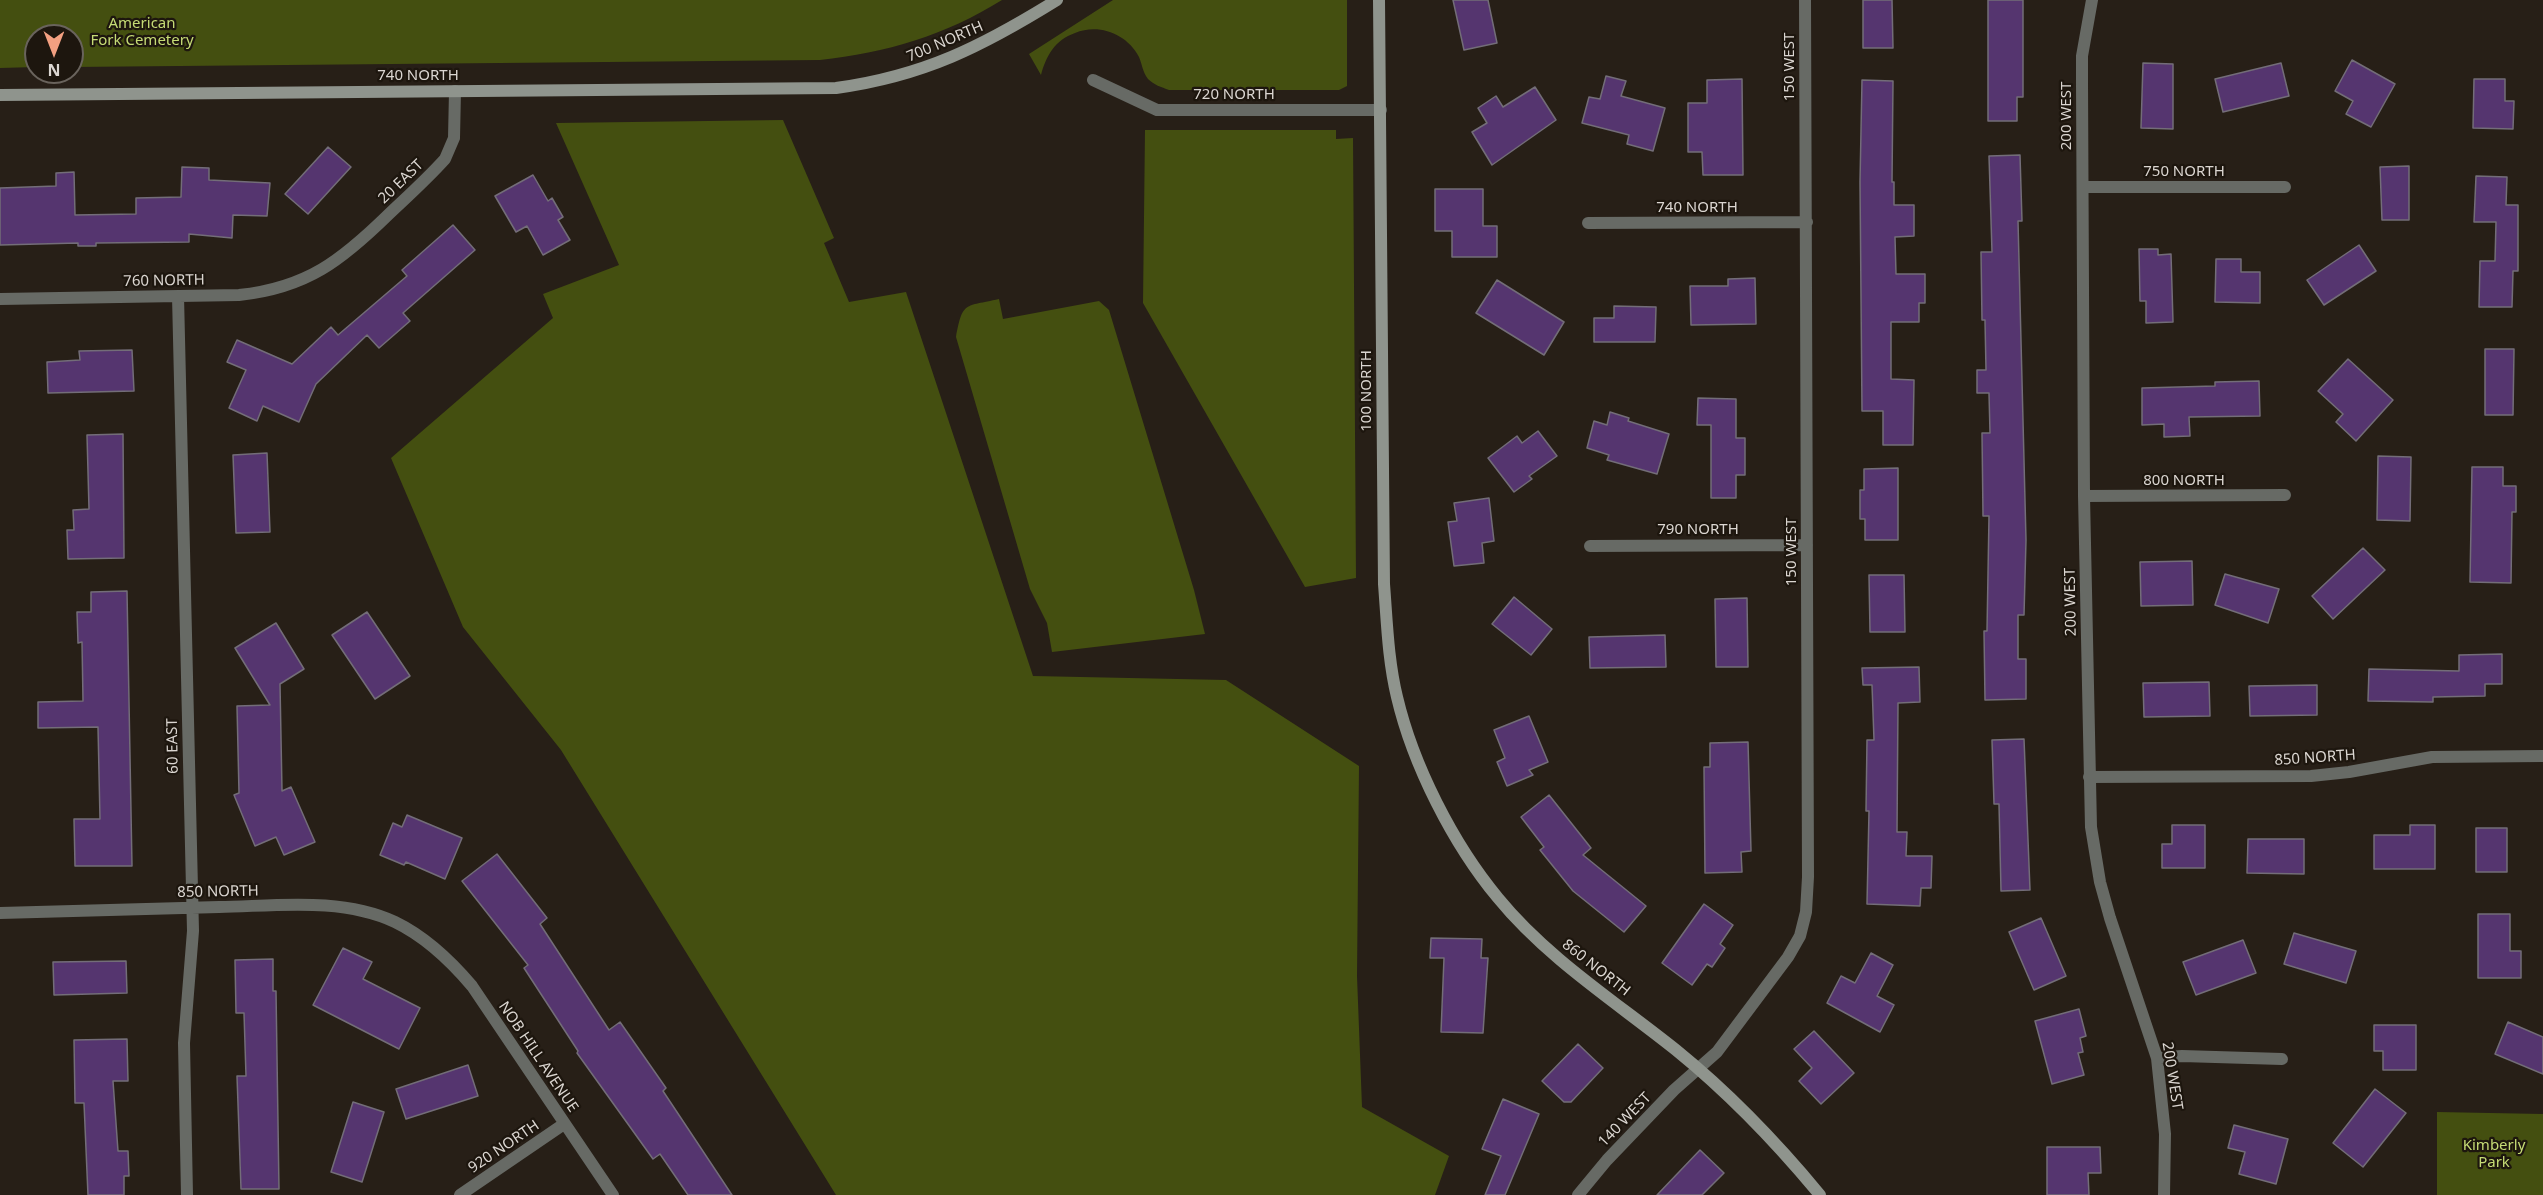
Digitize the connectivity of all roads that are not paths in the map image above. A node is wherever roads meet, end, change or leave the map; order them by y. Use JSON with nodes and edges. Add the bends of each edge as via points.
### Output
{"nodes":[{"id":1,"x":1057,"y":0,"type":"edge"},
{"id":2,"x":1379,"y":0,"type":"edge"},
{"id":3,"x":1805,"y":0,"type":"edge"},
{"id":4,"x":2092,"y":0,"type":"edge"},
{"id":5,"x":1094,"y":80,"type":"dead end"},
{"id":6,"x":836,"y":88,"type":"joint"},
{"id":7,"x":455,"y":91,"type":"junction"},
{"id":8,"x":0,"y":95,"type":"edge"},
{"id":9,"x":1381,"y":110,"type":"junction"},
{"id":10,"x":2083,"y":187,"type":"junction"},
{"id":11,"x":2285,"y":187,"type":"dead end"},
{"id":12,"x":1807,"y":222,"type":"junction"},
{"id":13,"x":1588,"y":223,"type":"dead end"},
{"id":14,"x":324,"y":269,"type":"joint"},
{"id":15,"x":178,"y":296,"type":"junction"},
{"id":16,"x":0,"y":299,"type":"edge"},
{"id":17,"x":2285,"y":495,"type":"dead end"},
{"id":18,"x":2084,"y":496,"type":"junction"},
{"id":19,"x":1807,"y":545,"type":"junction"},
{"id":20,"x":1590,"y":546,"type":"dead end"},
{"id":21,"x":2543,"y":756,"type":"edge"},
{"id":22,"x":1424,"y":777,"type":"joint"},
{"id":23,"x":2089,"y":777,"type":"junction"},
{"id":24,"x":192,"y":908,"type":"junction"},
{"id":25,"x":0,"y":912,"type":"edge"},
{"id":26,"x":430,"y":943,"type":"joint"},
{"id":27,"x":2157,"y":1058,"type":"junction"},
{"id":28,"x":2282,"y":1059,"type":"dead end"},
{"id":29,"x":1698,"y":1068,"type":"junction"},
{"id":30,"x":564,"y":1124,"type":"junction"},
{"id":31,"x":187,"y":1195,"type":"edge"},
{"id":32,"x":460,"y":1195,"type":"edge"},
{"id":33,"x":613,"y":1195,"type":"edge"},
{"id":34,"x":1578,"y":1195,"type":"edge"},
{"id":35,"x":1820,"y":1195,"type":"edge"},
{"id":36,"x":2164,"y":1195,"type":"edge"}],
"edges":[{"from":1,"to":6,"type":"street","name":"700 NORTH","via":[[1015,27],[949,59],[906,75]]},
{"from":2,"to":9,"type":"street","name":"100 NORTH"},
{"from":3,"to":12,"type":"street","name":"150 WEST"},
{"from":4,"to":10,"type":"street","name":"200 WEST","via":[[2082,56]]},
{"from":5,"to":9,"type":"street","name":"720 NORTH","via":[[1157,110]]},
{"from":6,"to":7,"type":"street","name":"740 NORTH"},
{"from":7,"to":8,"type":"street","name":"740 NORTH"},
{"from":7,"to":14,"type":"street","name":"20 EAST","via":[[454,138],[445,159],[356,246]]},
{"from":9,"to":22,"type":"street","name":"100 NORTH","via":[[1386,606],[1397,697]]},
{"from":10,"to":11,"type":"street","name":"750 NORTH"},
{"from":10,"to":18,"type":"street","name":"200 WEST"},
{"from":12,"to":13,"type":"street","name":"740 NORTH"},
{"from":12,"to":19,"type":"street","name":"150 WEST"},
{"from":14,"to":15,"type":"street","name":"760 NORTH","via":[[266,292]]},
{"from":15,"to":16,"type":"street","name":"760 NORTH"},
{"from":15,"to":24,"type":"street","name":"60 EAST"},
{"from":17,"to":18,"type":"street","name":"800 NORTH"},
{"from":18,"to":23,"type":"street","name":"200 WEST"},
{"from":19,"to":20,"type":"street","name":"790 NORTH"},
{"from":19,"to":29,"type":"street","name":"150 WEST","via":[[1806,912],[1800,936],[1788,957],[1717,1052]]},
{"from":21,"to":23,"type":"street","name":"850 NORTH","via":[[2432,757],[2311,776]]},
{"from":22,"to":29,"type":"street","name":"860 NORTH","via":[[1466,854],[1498,898],[1544,946]]},
{"from":23,"to":27,"type":"street","name":"200 WEST","via":[[2091,826],[2100,882]]},
{"from":24,"to":25,"type":"street","name":"850 NORTH"},
{"from":24,"to":26,"type":"street","name":"850 NORTH","via":[[300,905],[355,909],[394,922]]},
{"from":24,"to":31,"type":"street","name":"60 EAST","via":[[184,1043]]},
{"from":26,"to":30,"type":"street","name":"NOB HILL AVENUE","via":[[472,986]]},
{"from":27,"to":28,"type":"street"},
{"from":27,"to":36,"type":"street","name":"200 WEST","via":[[2165,1134]]},
{"from":29,"to":34,"type":"street","name":"140 WEST"},
{"from":29,"to":35,"type":"street","name":"860 NORTH","via":[[1785,1153]]},
{"from":30,"to":32,"type":"street","name":"920 NORTH"},
{"from":30,"to":33,"type":"street","name":"NOB HILL AVENUE"}]}
